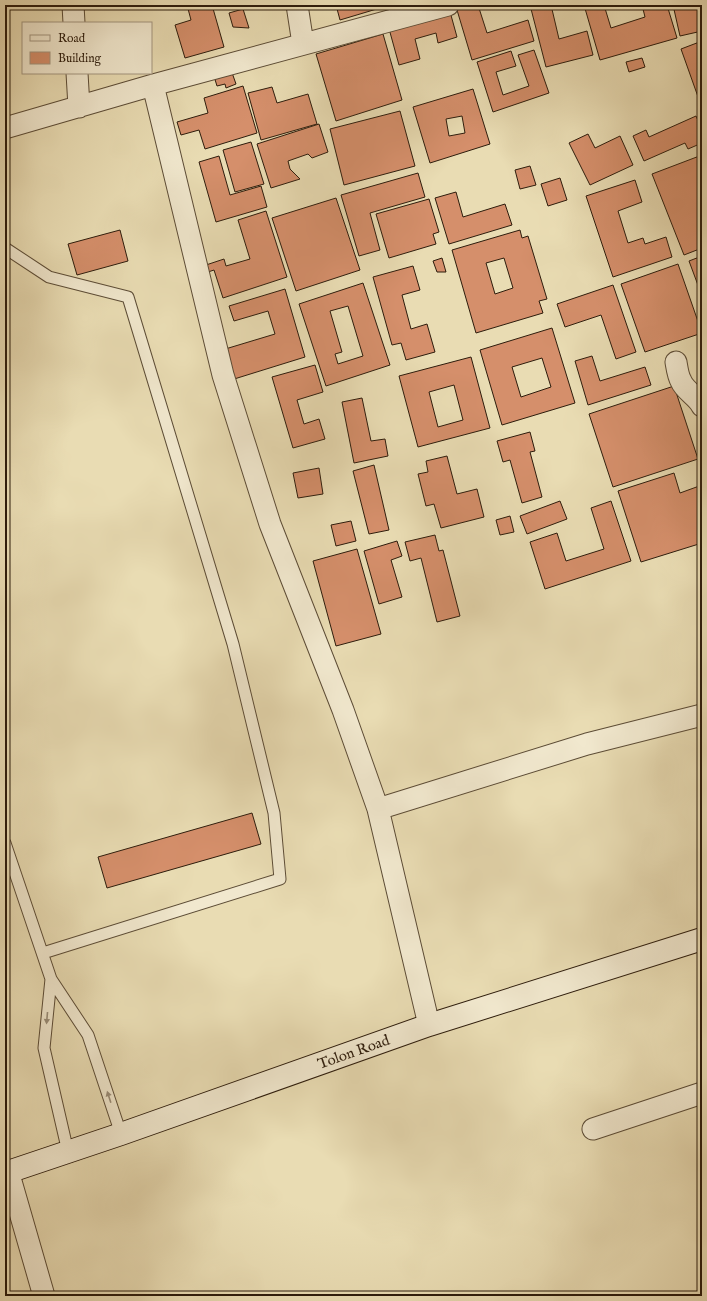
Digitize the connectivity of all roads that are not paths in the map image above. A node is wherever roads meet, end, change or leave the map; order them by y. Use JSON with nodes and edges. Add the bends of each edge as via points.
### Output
{"nodes":[{"id":1,"x":73,"y":5,"type":"edge"},
{"id":2,"x":297,"y":5,"type":"edge"},
{"id":3,"x":448,"y":5,"type":"edge"},
{"id":4,"x":74,"y":22,"type":"edge"},
{"id":5,"x":303,"y":44,"type":"junction"},
{"id":6,"x":77,"y":74,"type":"edge"},
{"id":7,"x":153,"y":85,"type":"junction"},
{"id":8,"x":79,"y":107,"type":"junction"},
{"id":9,"x":5,"y":128,"type":"edge"},
{"id":10,"x":5,"y":248,"type":"edge"},
{"id":11,"x":676,"y":362,"type":"dead end"},
{"id":12,"x":702,"y":406,"type":"edge"},
{"id":13,"x":702,"y":715,"type":"edge"},
{"id":14,"x":378,"y":809,"type":"junction"},
{"id":15,"x":5,"y":843,"type":"edge"},
{"id":16,"x":702,"y":939,"type":"edge"},
{"id":17,"x":43,"y":953,"type":"junction"},
{"id":18,"x":51,"y":979,"type":"junction"},
{"id":19,"x":429,"y":1025,"type":"junction"},
{"id":20,"x":702,"y":1093,"type":"edge"},
{"id":21,"x":593,"y":1129,"type":"dead end"},
{"id":22,"x":121,"y":1134,"type":"junction"},
{"id":23,"x":68,"y":1152,"type":"junction"},
{"id":24,"x":6,"y":1171,"type":"edge"},
{"id":25,"x":44,"y":1296,"type":"edge"}],
"edges":[{"from":1,"to":4,"type":"street"},
{"from":2,"to":5,"type":"street"},
{"from":3,"to":5,"type":"street"},
{"from":5,"to":7,"type":"street"},
{"from":6,"to":8,"type":"street"},
{"from":7,"to":8,"type":"street"},
{"from":7,"to":14,"type":"street","via":[[226,382],[270,524],[343,710]]},
{"from":8,"to":9,"type":"street"},
{"from":10,"to":17,"type":"lane","via":[[49,277],[128,297],[233,644],[274,813],[280,879]]},
{"from":11,"to":12,"type":"street","via":[[681,382]]},
{"from":13,"to":14,"type":"street","via":[[587,744]]},
{"from":14,"to":19,"type":"street"},
{"from":15,"to":17,"type":"lane"},
{"from":16,"to":19,"type":"main road","name":"Tolon Road"},
{"from":17,"to":18,"type":"lane"},
{"from":22,"to":18,"type":"lane","one_way":true,"via":[[88,1035]]},
{"from":18,"to":23,"type":"lane","one_way":true,"via":[[44,1048]]},
{"from":19,"to":22,"type":"main road","name":"Tolon Road"},
{"from":20,"to":21,"type":"street"},
{"from":22,"to":23,"type":"main road","name":"Tolon Road"},
{"from":23,"to":24,"type":"main road","name":"Tolon Road"},
{"from":24,"to":25,"type":"street"}]}
